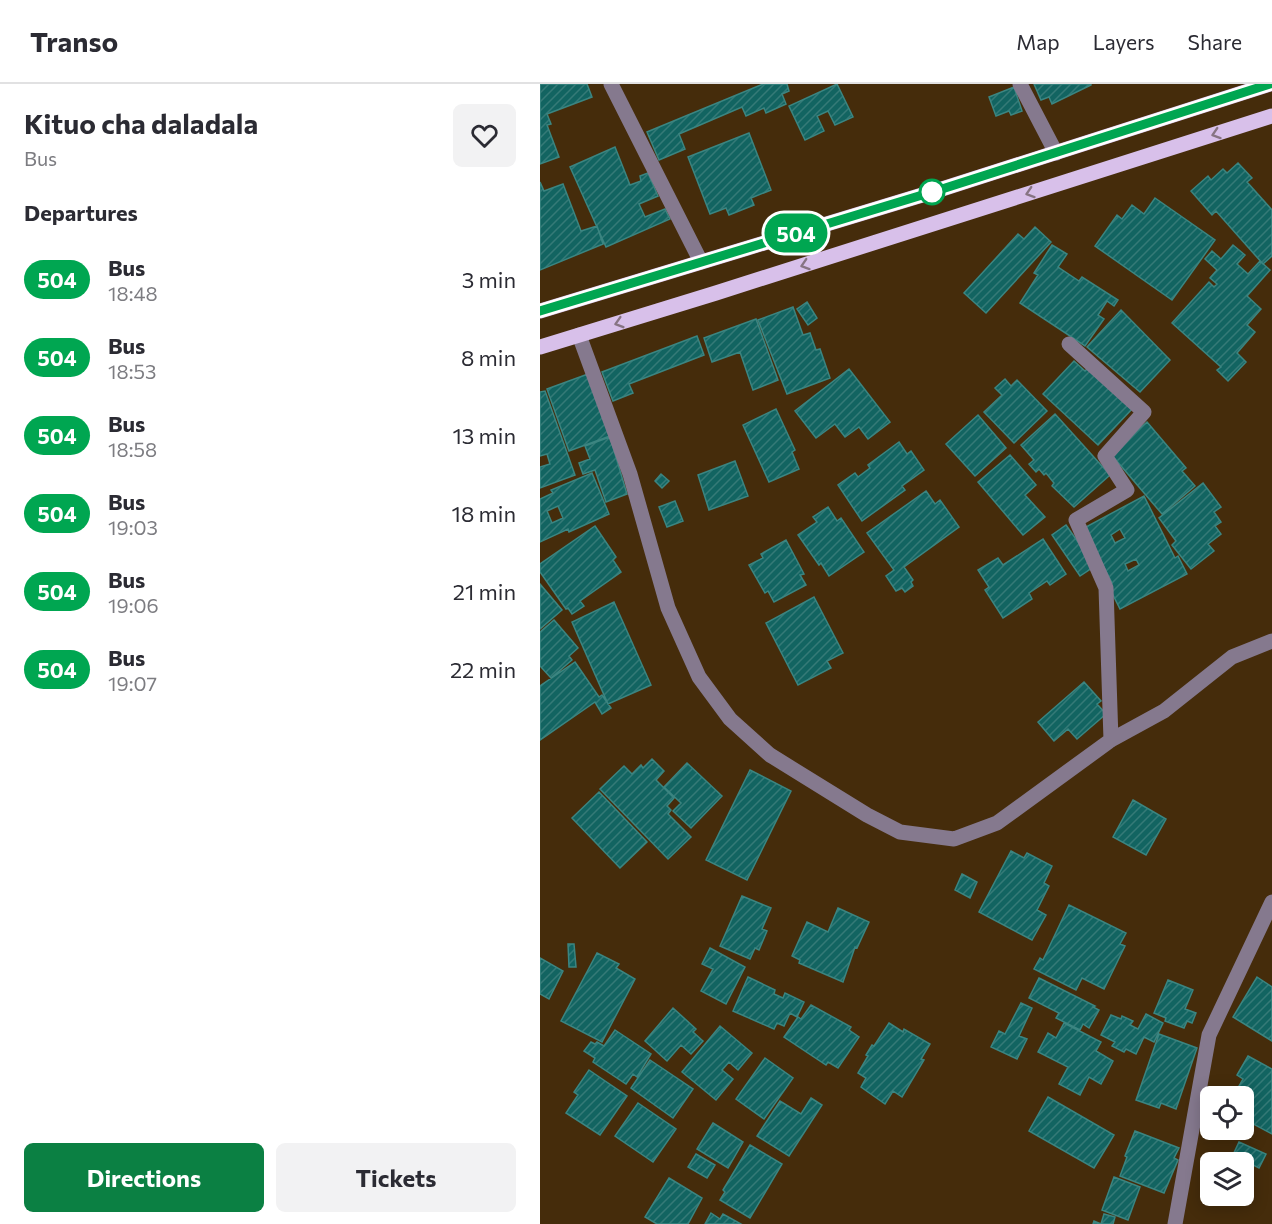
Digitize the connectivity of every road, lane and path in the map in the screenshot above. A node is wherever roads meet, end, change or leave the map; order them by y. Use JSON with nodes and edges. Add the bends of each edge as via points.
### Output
{"nodes":[{"id":1,"x":612,"y":84,"type":"edge"},
{"id":2,"x":1020,"y":84,"type":"edge"},
{"id":3,"x":1270,"y":84,"type":"edge"},
{"id":4,"x":1272,"y":116,"type":"edge"},
{"id":5,"x":1056,"y":153,"type":"junction"},
{"id":6,"x":701,"y":262,"type":"junction"},
{"id":7,"x":540,"y":311,"type":"edge"},
{"id":8,"x":579,"y":335,"type":"junction"},
{"id":9,"x":1069,"y":344,"type":"dead end"},
{"id":10,"x":540,"y":347,"type":"edge"},
{"id":11,"x":1272,"y":641,"type":"edge"},
{"id":12,"x":1111,"y":740,"type":"junction"},
{"id":13,"x":1272,"y":902,"type":"edge"},
{"id":14,"x":1176,"y":1224,"type":"edge"}],
"edges":[{"from":1,"to":6,"type":"street"},
{"from":2,"to":5,"type":"street"},
{"from":3,"to":5,"type":"main road"},
{"from":4,"to":8,"type":"main road","one_way":true},
{"from":5,"to":6,"type":"main road"},
{"from":6,"to":7,"type":"main road"},
{"from":8,"to":10,"type":"main road"},
{"from":8,"to":12,"type":"street","via":[[630,474],[668,608],[699,677],[730,719],[770,755],[900,832],[954,839],[997,823]]},
{"from":9,"to":12,"type":"street","via":[[1144,412],[1105,456],[1127,490],[1076,520],[1106,588]]},
{"from":11,"to":12,"type":"street","via":[[1232,657],[1164,711]]},
{"from":13,"to":14,"type":"street","via":[[1209,1035]]}]}
